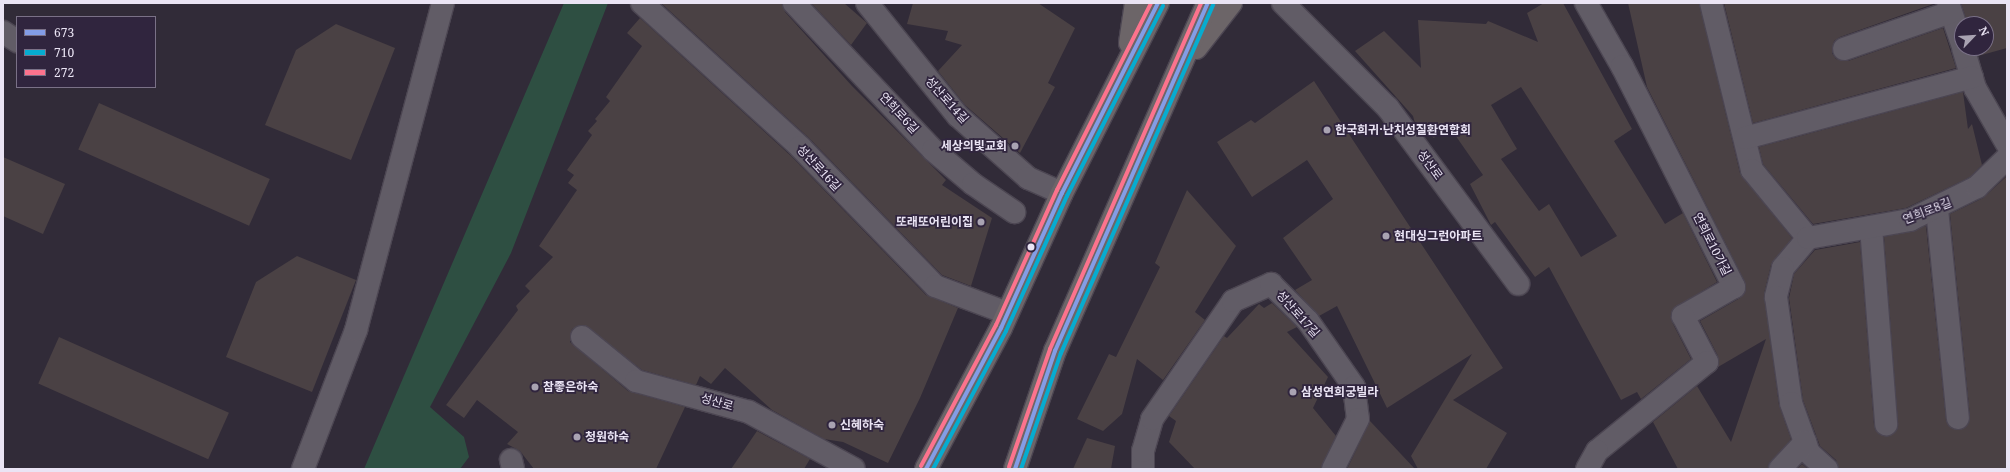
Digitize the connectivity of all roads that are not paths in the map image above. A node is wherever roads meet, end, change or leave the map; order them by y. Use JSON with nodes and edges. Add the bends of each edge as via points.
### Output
{"nodes":[{"id":1,"x":443,"y":3,"type":"edge"},
{"id":2,"x":642,"y":3,"type":"edge"},
{"id":3,"x":794,"y":3,"type":"edge"},
{"id":4,"x":866,"y":3,"type":"edge"},
{"id":5,"x":1136,"y":3,"type":"edge"},
{"id":6,"x":1158,"y":3,"type":"edge"},
{"id":7,"x":1208,"y":3,"type":"edge"},
{"id":8,"x":1231,"y":3,"type":"edge"},
{"id":9,"x":1283,"y":3,"type":"edge"},
{"id":10,"x":1586,"y":3,"type":"edge"},
{"id":11,"x":1711,"y":3,"type":"edge"},
{"id":12,"x":1950,"y":8,"type":"edge"},
{"id":13,"x":1954,"y":20,"type":"edge"},
{"id":14,"x":3,"y":32,"type":"edge"},
{"id":15,"x":16,"y":40,"type":"edge"},
{"id":16,"x":1844,"y":49,"type":"dead end"},
{"id":17,"x":1966,"y":56,"type":"edge"},
{"id":18,"x":1126,"y":64,"type":"junction"},
{"id":19,"x":1178,"y":69,"type":"junction"},
{"id":20,"x":1972,"y":77,"type":"junction"},
{"id":21,"x":1745,"y":138,"type":"junction"},
{"id":22,"x":2007,"y":144,"type":"edge"},
{"id":23,"x":2007,"y":158,"type":"edge"},
{"id":24,"x":1062,"y":193,"type":"junction"},
{"id":25,"x":1937,"y":209,"type":"junction"},
{"id":26,"x":1014,"y":212,"type":"dead end"},
{"id":27,"x":1871,"y":227,"type":"junction"},
{"id":28,"x":1808,"y":238,"type":"junction"},
{"id":29,"x":1518,"y":284,"type":"dead end"},
{"id":30,"x":1007,"y":313,"type":"junction"},
{"id":31,"x":582,"y":337,"type":"dead end"},
{"id":32,"x":1958,"y":418,"type":"dead end"},
{"id":33,"x":1886,"y":424,"type":"dead end"},
{"id":34,"x":1805,"y":442,"type":"junction"},
{"id":35,"x":1019,"y":465,"type":"edge"},
{"id":36,"x":303,"y":469,"type":"edge"},
{"id":37,"x":854,"y":469,"type":"edge"},
{"id":38,"x":926,"y":469,"type":"edge"},
{"id":39,"x":1142,"y":469,"type":"edge"},
{"id":40,"x":1333,"y":469,"type":"edge"},
{"id":41,"x":1587,"y":469,"type":"edge"},
{"id":42,"x":1780,"y":469,"type":"edge"},
{"id":43,"x":1827,"y":469,"type":"edge"}],
"edges":[{"from":1,"to":36,"type":"street","via":[[356,330]]},
{"from":2,"to":30,"type":"street","name":"성산로16길","via":[[800,147],[935,286]]},
{"from":3,"to":26,"type":"street","name":"연희로6길","via":[[933,150],[973,184]]},
{"from":4,"to":24,"type":"street","name":"성산로14길","via":[[958,116],[1028,178]]},
{"from":5,"to":18,"type":"main road"},
{"from":6,"to":18,"type":"main road"},
{"from":7,"to":19,"type":"main road"},
{"from":8,"to":19,"type":"main road"},
{"from":9,"to":29,"type":"street","name":"성산로","via":[[1388,108]]},
{"from":10,"to":41,"type":"street","name":"연희로10가길","via":[[1622,66],[1734,287],[1683,316],[1707,362],[1597,451]]},
{"from":11,"to":21,"type":"street"},
{"from":12,"to":13,"type":"street"},
{"from":12,"to":16,"type":"street"},
{"from":14,"to":15,"type":"street"},
{"from":17,"to":20,"type":"street"},
{"from":18,"to":24,"type":"main road"},
{"from":19,"to":35,"type":"main road","via":[[1055,351]]},
{"from":20,"to":21,"type":"street"},
{"from":20,"to":22,"type":"street"},
{"from":21,"to":28,"type":"street","via":[[1752,170]]},
{"from":23,"to":25,"type":"street","name":"연희로8길","via":[[1977,187]]},
{"from":24,"to":30,"type":"main road"},
{"from":25,"to":27,"type":"street","name":"연희로8길","via":[[1910,220]]},
{"from":25,"to":32,"type":"street"},
{"from":27,"to":28,"type":"street","name":"연희로8길"},
{"from":27,"to":33,"type":"street"},
{"from":28,"to":34,"type":"street","via":[[1783,268],[1776,296],[1791,403]]},
{"from":30,"to":38,"type":"main road"},
{"from":31,"to":37,"type":"street","name":"성산로","via":[[636,381],[749,412]]},
{"from":34,"to":42,"type":"street"},
{"from":34,"to":43,"type":"street","via":[[1809,453]]},
{"from":39,"to":40,"type":"street","name":"성산로17길","via":[[1143,451],[1152,419],[1233,301],[1271,284],[1308,321],[1354,387],[1358,419]]}]}
